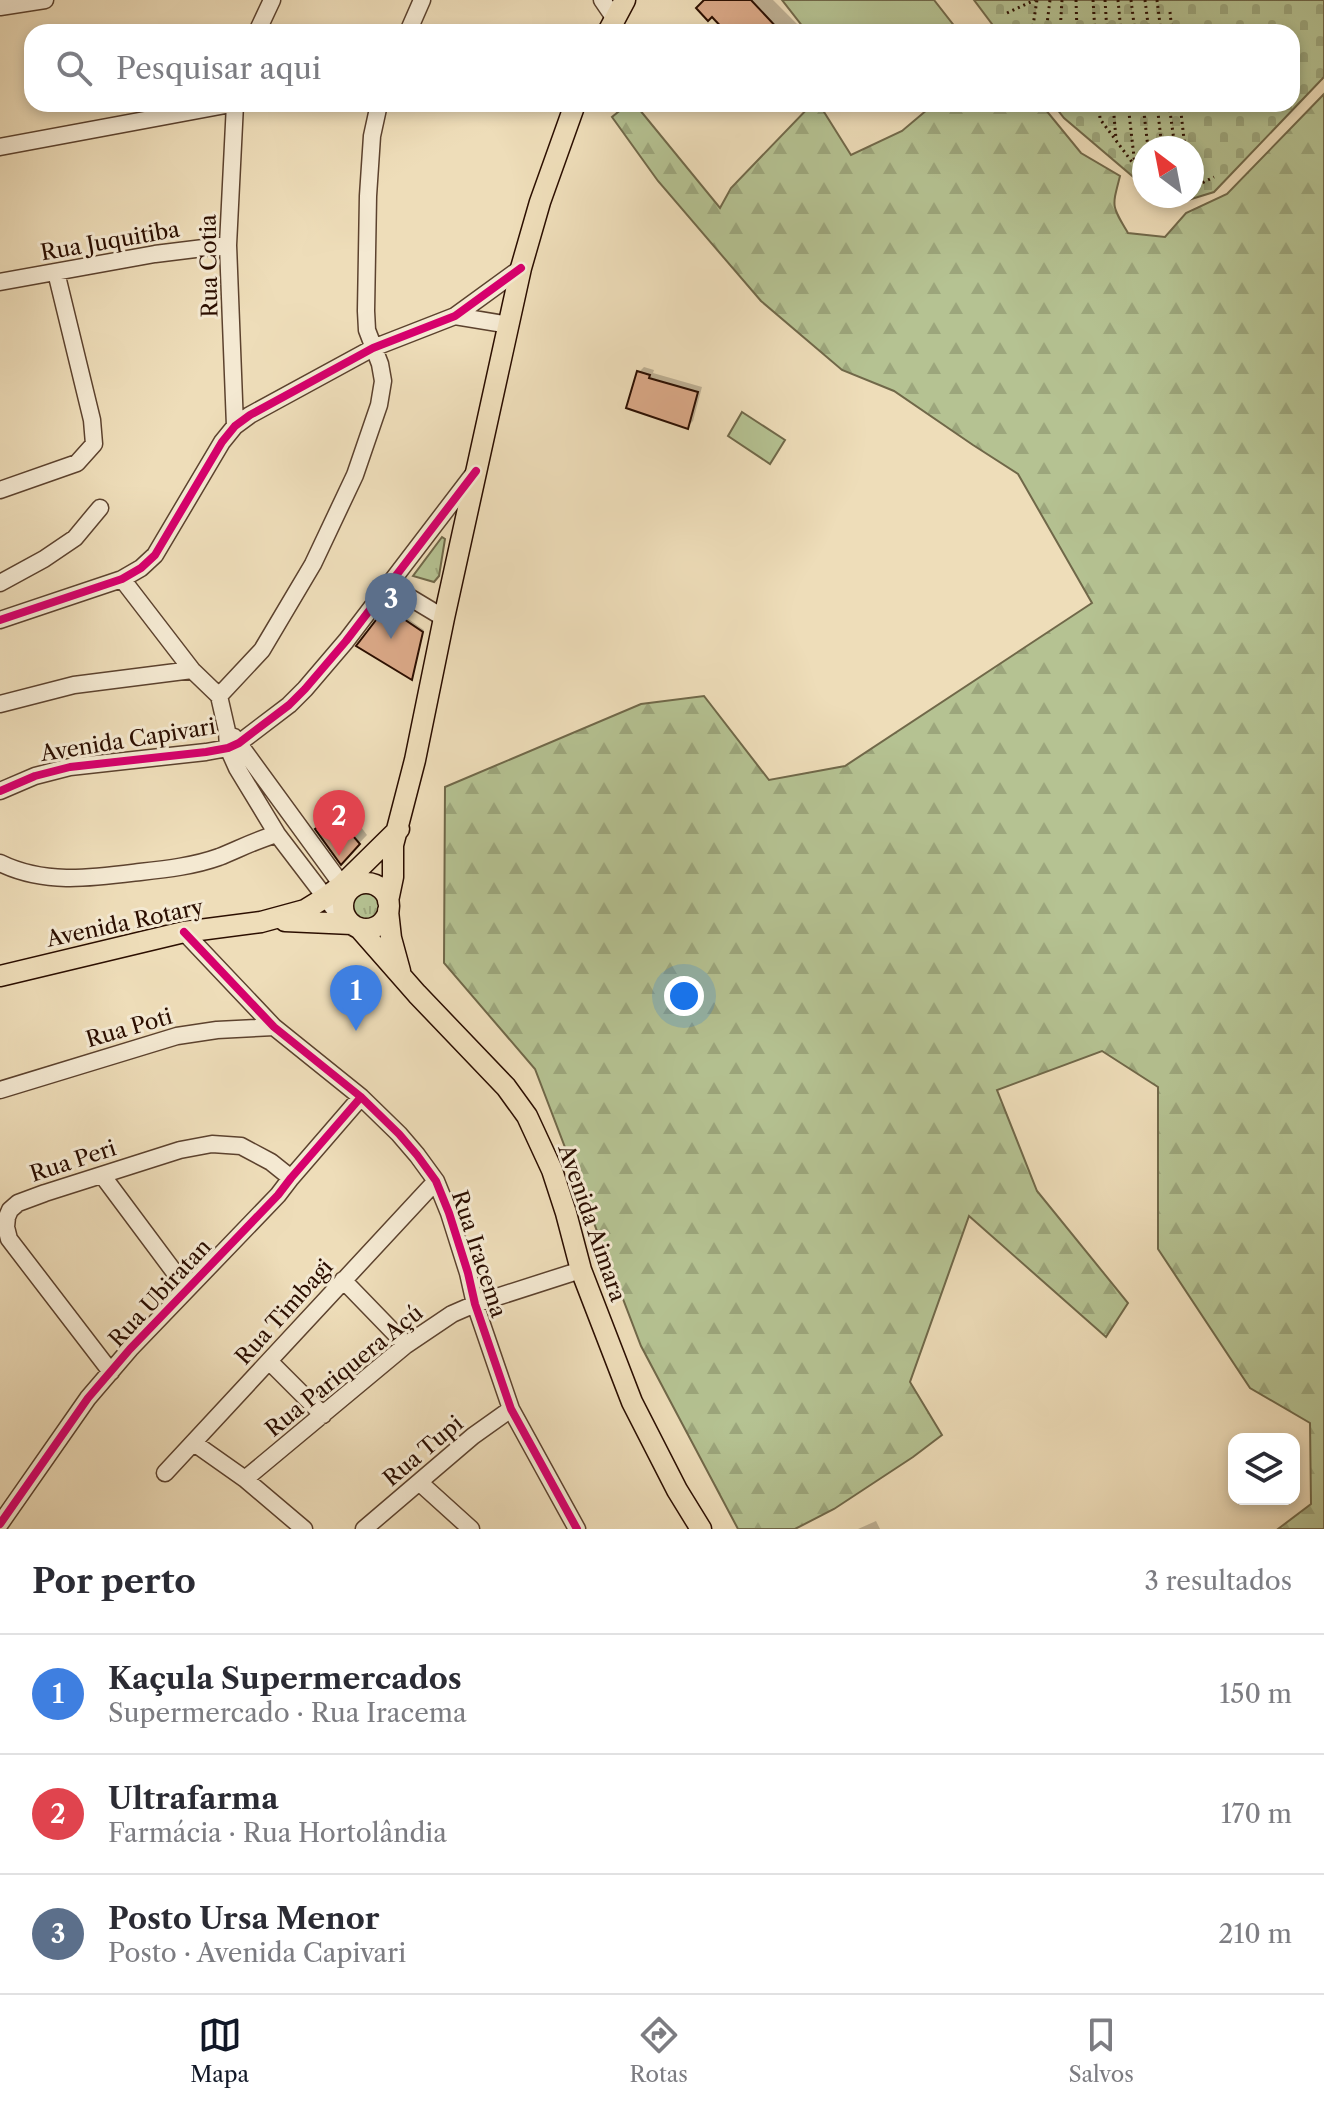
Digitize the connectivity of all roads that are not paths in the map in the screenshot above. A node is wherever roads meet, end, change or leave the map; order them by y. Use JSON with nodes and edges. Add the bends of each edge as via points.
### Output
{"nodes":[{"id":1,"x":45,"y":0,"type":"edge"},
{"id":2,"x":272,"y":0,"type":"edge"},
{"id":3,"x":422,"y":0,"type":"edge"},
{"id":4,"x":602,"y":0,"type":"edge"},
{"id":5,"x":625,"y":0,"type":"edge"},
{"id":6,"x":0,"y":7,"type":"edge"},
{"id":7,"x":261,"y":24,"type":"edge"},
{"id":8,"x":412,"y":24,"type":"edge"},
{"id":9,"x":611,"y":24,"type":"edge"},
{"id":10,"x":612,"y":24,"type":"edge"},
{"id":11,"x":190,"y":112,"type":"edge"},
{"id":12,"x":233,"y":112,"type":"edge"},
{"id":13,"x":377,"y":112,"type":"edge"},
{"id":14,"x":572,"y":112,"type":"edge"},
{"id":15,"x":0,"y":147,"type":"edge"},
{"id":16,"x":228,"y":245,"type":"junction"},
{"id":17,"x":521,"y":268,"type":"junction"},
{"id":18,"x":56,"y":272,"type":"junction"},
{"id":19,"x":0,"y":282,"type":"edge"},
{"id":20,"x":455,"y":316,"type":"junction"},
{"id":21,"x":510,"y":325,"type":"junction"},
{"id":22,"x":373,"y":348,"type":"junction"},
{"id":23,"x":235,"y":426,"type":"junction"},
{"id":24,"x":476,"y":471,"type":"junction"},
{"id":25,"x":0,"y":490,"type":"edge"},
{"id":26,"x":100,"y":508,"type":"dead end"},
{"id":27,"x":122,"y":579,"type":"junction"},
{"id":28,"x":0,"y":583,"type":"edge"},
{"id":29,"x":389,"y":585,"type":"junction"},
{"id":30,"x":444,"y":618,"type":"junction"},
{"id":31,"x":0,"y":620,"type":"edge"},
{"id":32,"x":192,"y":670,"type":"junction"},
{"id":33,"x":219,"y":696,"type":"junction"},
{"id":34,"x":0,"y":704,"type":"edge"},
{"id":35,"x":231,"y":740,"type":"junction"},
{"id":36,"x":0,"y":791,"type":"edge"},
{"id":37,"x":399,"y":829,"type":"junction"},
{"id":38,"x":277,"y":834,"type":"junction"},
{"id":39,"x":0,"y":863,"type":"edge"},
{"id":40,"x":334,"y":891,"type":"junction"},
{"id":41,"x":388,"y":906,"type":"junction"},
{"id":42,"x":261,"y":922,"type":"junction"},
{"id":43,"x":352,"y":923,"type":"junction"},
{"id":44,"x":184,"y":932,"type":"junction"},
{"id":45,"x":0,"y":976,"type":"edge"},
{"id":46,"x":403,"y":978,"type":"junction"},
{"id":47,"x":274,"y":1027,"type":"junction"},
{"id":48,"x":0,"y":1090,"type":"edge"},
{"id":49,"x":361,"y":1097,"type":"junction"},
{"id":50,"x":102,"y":1175,"type":"junction"},
{"id":51,"x":291,"y":1178,"type":"junction"},
{"id":52,"x":436,"y":1181,"type":"junction"},
{"id":53,"x":581,"y":1270,"type":"junction"},
{"id":54,"x":343,"y":1280,"type":"junction"},
{"id":55,"x":187,"y":1289,"type":"junction"},
{"id":56,"x":475,"y":1304,"type":"junction"},
{"id":57,"x":406,"y":1345,"type":"junction"},
{"id":58,"x":270,"y":1362,"type":"junction"},
{"id":59,"x":111,"y":1372,"type":"junction"},
{"id":60,"x":511,"y":1409,"type":"junction"},
{"id":61,"x":323,"y":1415,"type":"junction"},
{"id":62,"x":194,"y":1443,"type":"junction"},
{"id":63,"x":165,"y":1473,"type":"dead end"},
{"id":64,"x":245,"y":1479,"type":"junction"},
{"id":65,"x":419,"y":1482,"type":"junction"},
{"id":66,"x":0,"y":1524,"type":"edge"},
{"id":67,"x":304,"y":1529,"type":"edge"},
{"id":68,"x":364,"y":1529,"type":"edge"},
{"id":69,"x":471,"y":1529,"type":"edge"},
{"id":70,"x":577,"y":1529,"type":"edge"},
{"id":71,"x":701,"y":1529,"type":"edge"}],
"edges":[{"from":1,"to":6,"type":"street"},
{"from":2,"to":7,"type":"street"},
{"from":3,"to":8,"type":"street"},
{"from":4,"to":9,"type":"street"},
{"from":5,"to":10,"type":"main road"},
{"from":11,"to":15,"type":"street"},
{"from":12,"to":16,"type":"street","name":"Rua Cotia"},
{"from":13,"to":22,"type":"street","via":[[368,196],[366,311]]},
{"from":14,"to":17,"type":"main road"},
{"from":16,"to":18,"type":"street","name":"Rua Juquitiba"},
{"from":16,"to":23,"type":"street","name":"Rua Cotia"},
{"from":17,"to":20,"type":"street"},
{"from":17,"to":21,"type":"main road"},
{"from":18,"to":19,"type":"street","name":"Rua Juquitiba"},
{"from":18,"to":25,"type":"street","via":[[94,444],[77,463]]},
{"from":20,"to":21,"type":"street"},
{"from":20,"to":22,"type":"street"},
{"from":21,"to":24,"type":"main road"},
{"from":22,"to":23,"type":"street"},
{"from":22,"to":33,"type":"street","via":[[383,381],[355,475],[313,564],[262,650]]},
{"from":23,"to":27,"type":"street","via":[[155,555]]},
{"from":24,"to":29,"type":"street","name":"Avenida Capivari"},
{"from":24,"to":30,"type":"main road"},
{"from":26,"to":28,"type":"street","via":[[75,538]]},
{"from":27,"to":31,"type":"street"},
{"from":27,"to":32,"type":"street"},
{"from":29,"to":30,"type":"street"},
{"from":29,"to":35,"type":"street","name":"Avenida Capivari","via":[[289,705]]},
{"from":30,"to":37,"type":"main road"},
{"from":32,"to":33,"type":"street"},
{"from":32,"to":34,"type":"street","via":[[74,685]]},
{"from":33,"to":35,"type":"street"},
{"from":35,"to":36,"type":"street","name":"Avenida Capivari","via":[[70,767]]},
{"from":35,"to":38,"type":"street","via":[[237,768]]},
{"from":35,"to":40,"type":"street"},
{"from":37,"to":40,"type":"main road","name":"Avenida Rotary"},
{"from":37,"to":41,"type":"main road"},
{"from":38,"to":39,"type":"street","via":[[178,868],[114,875],[38,876]]},
{"from":38,"to":40,"type":"street"},
{"from":40,"to":42,"type":"main road","name":"Avenida Rotary","via":[[305,910]]},
{"from":40,"to":43,"type":"street","via":[[335,910]]},
{"from":41,"to":43,"type":"main road","via":[[380,924],[366,929]]},
{"from":41,"to":43,"type":"main road","via":[[376,886],[355,886],[343,905]]},
{"from":41,"to":46,"type":"main road"},
{"from":42,"to":43,"type":"main road","name":"Avenida Rotary"},
{"from":42,"to":44,"type":"main road","name":"Avenida Rotary"},
{"from":43,"to":46,"type":"main road","name":"Avenida Aimara"},
{"from":44,"to":45,"type":"main road","name":"Avenida Rotary"},
{"from":44,"to":47,"type":"street","name":"Rua Iracema"},
{"from":46,"to":53,"type":"main road","name":"Avenida Aimara","via":[[527,1116],[552,1170]]},
{"from":47,"to":48,"type":"street","name":"Rua Poti","via":[[177,1036]]},
{"from":47,"to":49,"type":"street","name":"Rua Iracema"},
{"from":49,"to":51,"type":"street","name":"Rua Ubiratan"},
{"from":49,"to":52,"type":"street","name":"Rua Iracema"},
{"from":50,"to":51,"type":"street","name":"Rua Peri","via":[[180,1150],[226,1144],[257,1154]]},
{"from":50,"to":55,"type":"street"},
{"from":50,"to":59,"type":"street","name":"Rua Peri","via":[[18,1203],[10,1210],[6,1227],[9,1239]]},
{"from":51,"to":55,"type":"street","name":"Rua Ubiratan"},
{"from":52,"to":54,"type":"street","name":"Rua Timbagi"},
{"from":52,"to":56,"type":"street","name":"Rua Iracema"},
{"from":53,"to":56,"type":"street","name":"Rua Pariquera Açú"},
{"from":53,"to":71,"type":"main road","name":"Avenida Aimara","via":[[632,1402]]},
{"from":54,"to":57,"type":"street"},
{"from":54,"to":58,"type":"street","name":"Rua Timbagi"},
{"from":55,"to":59,"type":"street","name":"Rua Ubiratan"},
{"from":56,"to":57,"type":"street","name":"Rua Pariquera Açú"},
{"from":56,"to":60,"type":"street","name":"Rua Iracema"},
{"from":57,"to":61,"type":"street","name":"Rua Pariquera Açú"},
{"from":58,"to":61,"type":"street"},
{"from":58,"to":62,"type":"street","name":"Rua Timbagi"},
{"from":59,"to":66,"type":"street","name":"Rua Ubiratan"},
{"from":60,"to":65,"type":"street","name":"Rua Tupi"},
{"from":60,"to":70,"type":"street","name":"Rua Iracema"},
{"from":61,"to":64,"type":"street","name":"Rua Pariquera Açú"},
{"from":62,"to":63,"type":"street","name":"Rua Timbagi"},
{"from":62,"to":64,"type":"street"},
{"from":64,"to":67,"type":"street"},
{"from":65,"to":68,"type":"street","name":"Rua Tupi"},
{"from":65,"to":69,"type":"street"}]}
